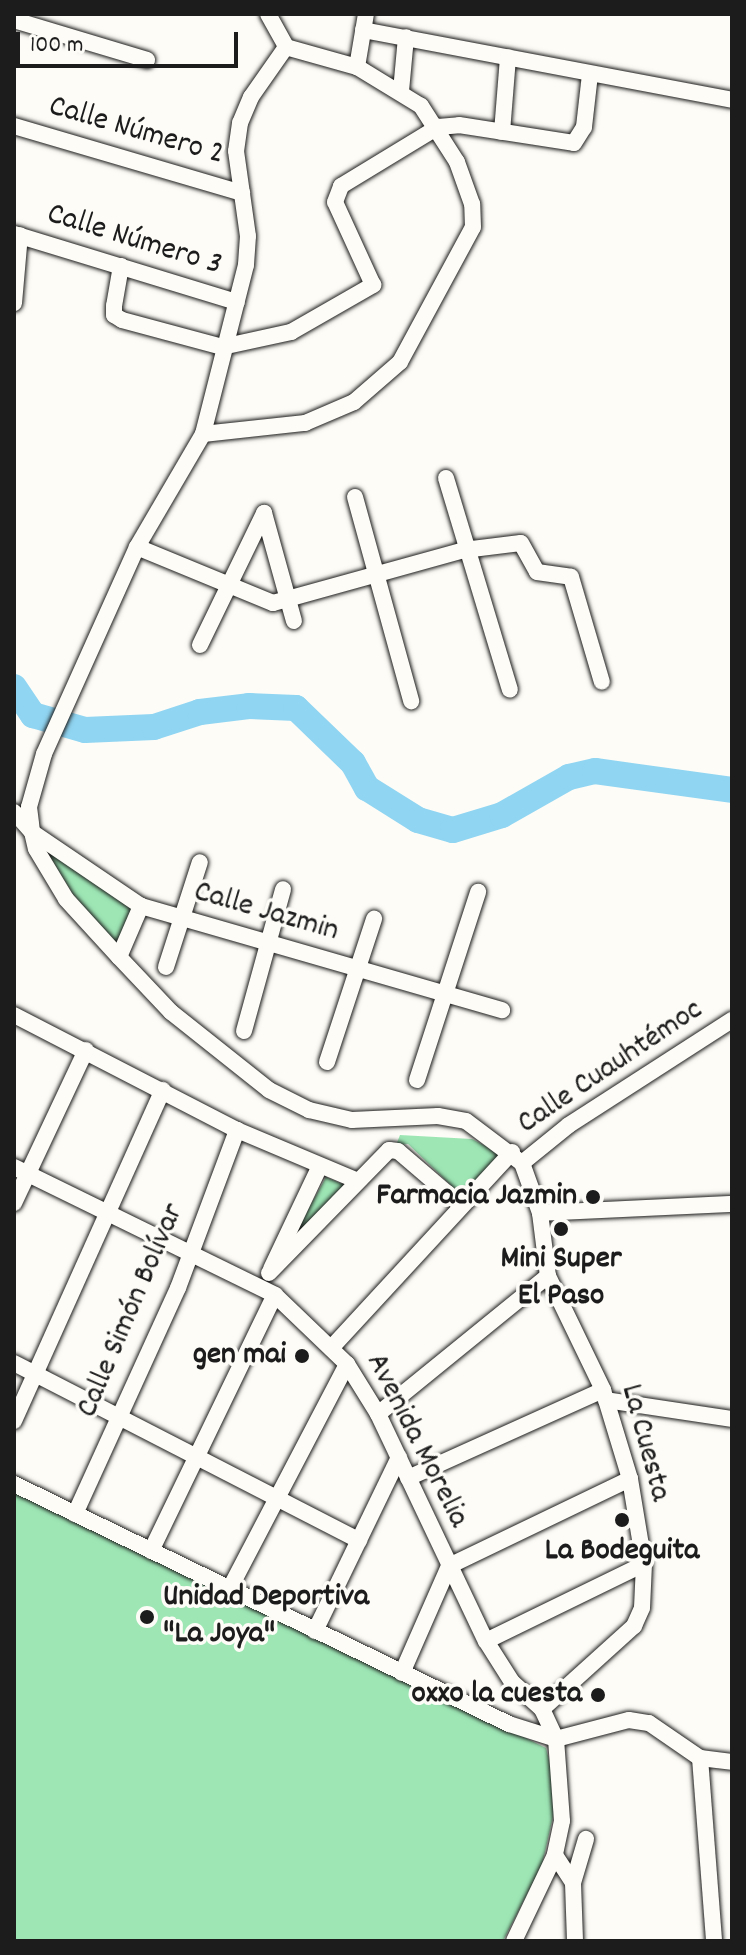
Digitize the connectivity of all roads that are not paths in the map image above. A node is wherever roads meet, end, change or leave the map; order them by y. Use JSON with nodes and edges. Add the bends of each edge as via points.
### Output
{"nodes":[{"id":1,"x":268,"y":14,"type":"edge"},
{"id":2,"x":14,"y":20,"type":"edge"},
{"id":3,"x":364,"y":22,"type":"edge"},
{"id":4,"x":406,"y":37,"type":"junction"},
{"id":5,"x":286,"y":47,"type":"junction"},
{"id":6,"x":508,"y":57,"type":"junction"},
{"id":7,"x":147,"y":60,"type":"dead end"},
{"id":8,"x":357,"y":67,"type":"junction"},
{"id":9,"x":590,"y":74,"type":"junction"},
{"id":10,"x":401,"y":91,"type":"junction"},
{"id":11,"x":732,"y":100,"type":"edge"},
{"id":12,"x":14,"y":126,"type":"edge"},
{"id":13,"x":438,"y":127,"type":"junction"},
{"id":14,"x":502,"y":132,"type":"junction"},
{"id":15,"x":242,"y":193,"type":"junction"},
{"id":16,"x":17,"y":235,"type":"edge"},
{"id":17,"x":121,"y":266,"type":"junction"},
{"id":18,"x":237,"y":302,"type":"junction"},
{"id":19,"x":14,"y":303,"type":"edge"},
{"id":20,"x":222,"y":347,"type":"junction"},
{"id":21,"x":203,"y":434,"type":"junction"},
{"id":22,"x":446,"y":478,"type":"dead end"},
{"id":23,"x":355,"y":497,"type":"dead end"},
{"id":24,"x":137,"y":547,"type":"junction"},
{"id":25,"x":464,"y":550,"type":"junction"},
{"id":26,"x":376,"y":576,"type":"junction"},
{"id":27,"x":226,"y":587,"type":"junction"},
{"id":28,"x":286,"y":601,"type":"junction"},
{"id":29,"x":294,"y":621,"type":"dead end"},
{"id":30,"x":200,"y":645,"type":"dead end"},
{"id":31,"x":602,"y":682,"type":"dead end"},
{"id":32,"x":510,"y":690,"type":"dead end"},
{"id":33,"x":411,"y":701,"type":"dead end"},
{"id":34,"x":14,"y":812,"type":"edge"},
{"id":35,"x":32,"y":832,"type":"junction"},
{"id":36,"x":200,"y":862,"type":"dead end"},
{"id":37,"x":283,"y":889,"type":"dead end"},
{"id":38,"x":478,"y":892,"type":"dead end"},
{"id":39,"x":141,"y":906,"type":"junction"},
{"id":40,"x":183,"y":918,"type":"junction"},
{"id":41,"x":374,"y":919,"type":"dead end"},
{"id":42,"x":269,"y":942,"type":"junction"},
{"id":43,"x":119,"y":957,"type":"junction"},
{"id":44,"x":166,"y":967,"type":"dead end"},
{"id":45,"x":358,"y":968,"type":"junction"},
{"id":46,"x":445,"y":992,"type":"junction"},
{"id":47,"x":502,"y":1010,"type":"dead end"},
{"id":48,"x":14,"y":1015,"type":"edge"},
{"id":49,"x":732,"y":1020,"type":"edge"},
{"id":50,"x":244,"y":1031,"type":"dead end"},
{"id":51,"x":86,"y":1050,"type":"junction"},
{"id":52,"x":327,"y":1062,"type":"dead end"},
{"id":53,"x":417,"y":1080,"type":"dead end"},
{"id":54,"x":163,"y":1090,"type":"junction"},
{"id":55,"x":237,"y":1130,"type":"junction"},
{"id":56,"x":517,"y":1158,"type":"junction"},
{"id":57,"x":320,"y":1166,"type":"junction"},
{"id":58,"x":21,"y":1170,"type":"edge"},
{"id":59,"x":358,"y":1181,"type":"junction"},
{"id":60,"x":14,"y":1203,"type":"edge"},
{"id":61,"x":732,"y":1204,"type":"edge"},
{"id":62,"x":461,"y":1205,"type":"junction"},
{"id":63,"x":108,"y":1210,"type":"junction"},
{"id":64,"x":540,"y":1213,"type":"junction"},
{"id":65,"x":191,"y":1254,"type":"junction"},
{"id":66,"x":269,"y":1273,"type":"junction"},
{"id":67,"x":548,"y":1276,"type":"junction"},
{"id":68,"x":267,"y":1292,"type":"junction"},
{"id":69,"x":333,"y":1346,"type":"junction"},
{"id":70,"x":14,"y":1363,"type":"edge"},
{"id":71,"x":347,"y":1364,"type":"junction"},
{"id":72,"x":37,"y":1374,"type":"junction"},
{"id":73,"x":604,"y":1395,"type":"junction"},
{"id":74,"x":118,"y":1414,"type":"junction"},
{"id":75,"x":378,"y":1414,"type":"junction"},
{"id":76,"x":732,"y":1419,"type":"edge"},
{"id":77,"x":14,"y":1421,"type":"edge"},
{"id":78,"x":201,"y":1455,"type":"junction"},
{"id":79,"x":399,"y":1457,"type":"junction"},
{"id":80,"x":408,"y":1478,"type":"junction"},
{"id":81,"x":630,"y":1479,"type":"junction"},
{"id":82,"x":14,"y":1484,"type":"edge"},
{"id":83,"x":279,"y":1497,"type":"junction"},
{"id":84,"x":75,"y":1514,"type":"junction"},
{"id":85,"x":359,"y":1540,"type":"junction"},
{"id":86,"x":151,"y":1551,"type":"junction"},
{"id":87,"x":644,"y":1564,"type":"junction"},
{"id":88,"x":449,"y":1566,"type":"junction"},
{"id":89,"x":229,"y":1590,"type":"junction"},
{"id":90,"x":315,"y":1631,"type":"junction"},
{"id":91,"x":486,"y":1641,"type":"junction"},
{"id":92,"x":402,"y":1673,"type":"junction"},
{"id":93,"x":542,"y":1709,"type":"junction"},
{"id":94,"x":556,"y":1739,"type":"junction"},
{"id":95,"x":700,"y":1758,"type":"junction"},
{"id":96,"x":732,"y":1762,"type":"edge"},
{"id":97,"x":586,"y":1839,"type":"dead end"},
{"id":98,"x":555,"y":1855,"type":"junction"},
{"id":99,"x":573,"y":1883,"type":"junction"},
{"id":100,"x":514,"y":1941,"type":"edge"},
{"id":101,"x":575,"y":1941,"type":"edge"},
{"id":102,"x":714,"y":1941,"type":"edge"}],
"edges":[{"from":1,"to":5,"type":"street"},
{"from":2,"to":7,"type":"street"},
{"from":3,"to":4,"type":"street"},
{"from":3,"to":8,"type":"street"},
{"from":4,"to":6,"type":"street"},
{"from":4,"to":10,"type":"street"},
{"from":5,"to":8,"type":"street"},
{"from":5,"to":15,"type":"street","via":[[251,97],[240,123],[236,151]]},
{"from":6,"to":9,"type":"street"},
{"from":6,"to":14,"type":"street"},
{"from":8,"to":10,"type":"street"},
{"from":9,"to":11,"type":"street"},
{"from":9,"to":14,"type":"street","via":[[584,127],[574,143]]},
{"from":10,"to":13,"type":"street"},
{"from":12,"to":15,"type":"street","name":"Calle Número 2"},
{"from":13,"to":14,"type":"street"},
{"from":13,"to":20,"type":"street","via":[[335,192],[373,285],[291,332]]},
{"from":13,"to":21,"type":"street","via":[[466,183],[473,227],[400,362],[354,402],[305,423]]},
{"from":15,"to":18,"type":"street","via":[[248,236]]},
{"from":16,"to":17,"type":"street","name":"Calle Número 3"},
{"from":16,"to":19,"type":"street"},
{"from":17,"to":18,"type":"street","name":"Calle Número 3"},
{"from":17,"to":20,"type":"street","via":[[114,315]]},
{"from":18,"to":20,"type":"street"},
{"from":20,"to":21,"type":"street"},
{"from":21,"to":24,"type":"street"},
{"from":22,"to":25,"type":"street"},
{"from":23,"to":26,"type":"street"},
{"from":24,"to":27,"type":"street"},
{"from":24,"to":35,"type":"street","via":[[44,754],[29,807]]},
{"from":25,"to":26,"type":"street"},
{"from":25,"to":31,"type":"street","via":[[514,541],[521,543],[537,572],[571,577]]},
{"from":25,"to":32,"type":"street"},
{"from":26,"to":28,"type":"street"},
{"from":26,"to":33,"type":"street"},
{"from":27,"to":28,"type":"street","via":[[261,602]]},
{"from":27,"to":28,"type":"street","via":[[264,513]]},
{"from":27,"to":30,"type":"street"},
{"from":28,"to":29,"type":"street"},
{"from":34,"to":35,"type":"street"},
{"from":35,"to":39,"type":"street","name":"Calle Jazmin"},
{"from":35,"to":43,"type":"street","via":[[36,849],[66,899]]},
{"from":36,"to":40,"type":"street"},
{"from":37,"to":42,"type":"street"},
{"from":38,"to":46,"type":"street"},
{"from":39,"to":40,"type":"street","name":"Calle Jazmin"},
{"from":39,"to":43,"type":"street"},
{"from":40,"to":42,"type":"street","name":"Calle Jazmin"},
{"from":40,"to":44,"type":"street"},
{"from":41,"to":45,"type":"street"},
{"from":42,"to":45,"type":"street","name":"Calle Jazmin"},
{"from":42,"to":50,"type":"street"},
{"from":43,"to":56,"type":"street","via":[[171,1012],[269,1090],[309,1110],[352,1120],[438,1116],[466,1121]]},
{"from":45,"to":46,"type":"street","name":"Calle Jazmin"},
{"from":45,"to":52,"type":"street"},
{"from":46,"to":47,"type":"street","name":"Calle Jazmin"},
{"from":46,"to":53,"type":"street"},
{"from":48,"to":51,"type":"street"},
{"from":49,"to":56,"type":"street","name":"Calle Cuauhtémoc"},
{"from":51,"to":54,"type":"street"},
{"from":51,"to":58,"type":"street"},
{"from":54,"to":55,"type":"street"},
{"from":54,"to":63,"type":"street"},
{"from":55,"to":57,"type":"street"},
{"from":55,"to":65,"type":"street","name":"Calle Simón Bolívar"},
{"from":56,"to":62,"type":"street","name":"Calle Cuauhtémoc"},
{"from":56,"to":64,"type":"street","name":"La Cuesta"},
{"from":57,"to":59,"type":"street"},
{"from":57,"to":66,"type":"street"},
{"from":58,"to":60,"type":"street"},
{"from":58,"to":63,"type":"street","name":"Avenida Morelia"},
{"from":59,"to":62,"type":"street","via":[[389,1150],[398,1151]]},
{"from":59,"to":66,"type":"street"},
{"from":61,"to":64,"type":"street"},
{"from":62,"to":69,"type":"street","name":"Calle Cuauhtémoc"},
{"from":63,"to":65,"type":"street","name":"Avenida Morelia"},
{"from":63,"to":72,"type":"street"},
{"from":64,"to":67,"type":"street","name":"La Cuesta"},
{"from":65,"to":68,"type":"street","name":"Avenida Morelia"},
{"from":65,"to":74,"type":"street","name":"Calle Simón Bolívar"},
{"from":66,"to":68,"type":"street"},
{"from":67,"to":73,"type":"street","name":"La Cuesta"},
{"from":67,"to":75,"type":"street"},
{"from":68,"to":69,"type":"street","name":"Avenida Morelia"},
{"from":68,"to":78,"type":"street"},
{"from":69,"to":71,"type":"street","name":"Avenida Morelia"},
{"from":70,"to":72,"type":"street"},
{"from":71,"to":75,"type":"street","name":"Avenida Morelia"},
{"from":71,"to":83,"type":"street"},
{"from":72,"to":74,"type":"street"},
{"from":72,"to":77,"type":"street"},
{"from":73,"to":76,"type":"street"},
{"from":73,"to":80,"type":"street"},
{"from":73,"to":81,"type":"street","name":"La Cuesta"},
{"from":74,"to":78,"type":"street"},
{"from":74,"to":84,"type":"street","name":"Calle Simón Bolívar"},
{"from":75,"to":79,"type":"street","name":"Avenida Morelia"},
{"from":78,"to":83,"type":"street"},
{"from":78,"to":86,"type":"street"},
{"from":79,"to":80,"type":"street","name":"Avenida Morelia"},
{"from":79,"to":85,"type":"street"},
{"from":80,"to":88,"type":"street","name":"Avenida Morelia"},
{"from":81,"to":87,"type":"street","name":"La Cuesta"},
{"from":81,"to":88,"type":"street"},
{"from":82,"to":84,"type":"street"},
{"from":83,"to":85,"type":"street"},
{"from":83,"to":89,"type":"street"},
{"from":84,"to":86,"type":"street"},
{"from":85,"to":90,"type":"street"},
{"from":86,"to":89,"type":"street"},
{"from":87,"to":91,"type":"street"},
{"from":87,"to":93,"type":"street","name":"La Cuesta","via":[[642,1608],[634,1626]]},
{"from":88,"to":91,"type":"street","name":"Avenida Morelia"},
{"from":88,"to":92,"type":"street"},
{"from":89,"to":90,"type":"street"},
{"from":90,"to":92,"type":"street"},
{"from":91,"to":93,"type":"street","name":"Avenida Morelia","via":[[512,1682]]},
{"from":92,"to":94,"type":"street","via":[[509,1724]]},
{"from":93,"to":94,"type":"street"},
{"from":94,"to":95,"type":"street","via":[[629,1720],[649,1723]]},
{"from":94,"to":98,"type":"street","via":[[562,1821]]},
{"from":95,"to":96,"type":"street"},
{"from":95,"to":102,"type":"street"},
{"from":97,"to":99,"type":"street"},
{"from":98,"to":99,"type":"street"},
{"from":98,"to":100,"type":"street"},
{"from":99,"to":101,"type":"street"}]}
